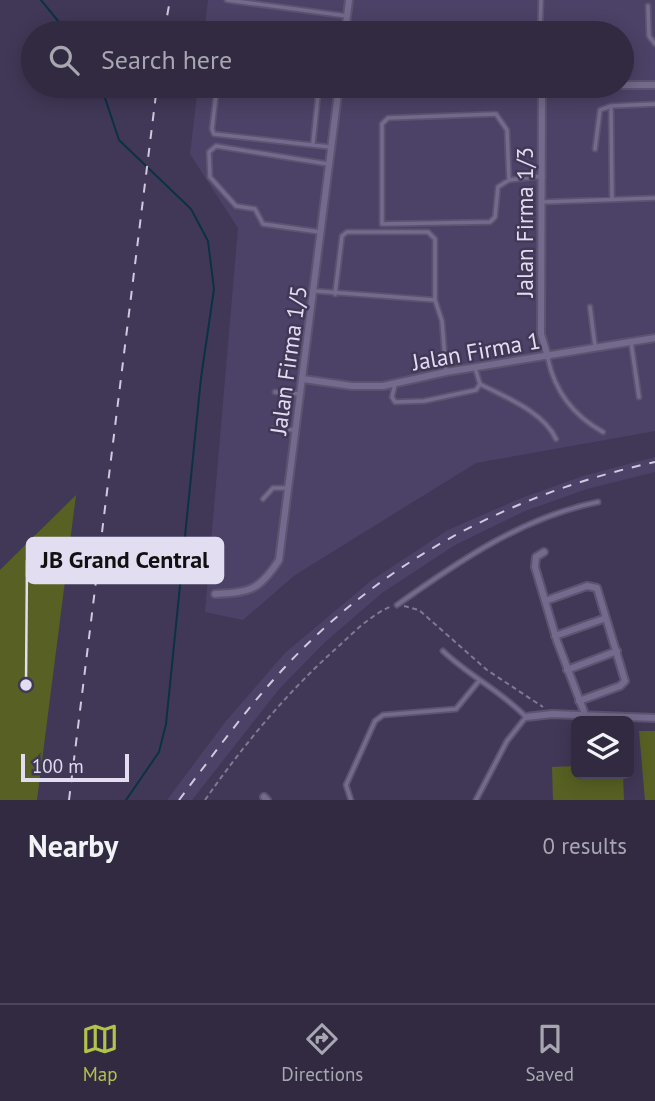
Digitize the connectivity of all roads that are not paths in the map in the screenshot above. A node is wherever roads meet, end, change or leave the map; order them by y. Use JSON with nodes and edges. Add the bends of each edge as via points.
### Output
{"nodes":[{"id":1,"x":227,"y":0,"type":"edge"},
{"id":2,"x":349,"y":0,"type":"edge"},
{"id":3,"x":541,"y":0,"type":"edge"},
{"id":4,"x":648,"y":6,"type":"dead end"},
{"id":5,"x":347,"y":16,"type":"junction"},
{"id":6,"x":346,"y":21,"type":"edge"},
{"id":7,"x":540,"y":21,"type":"edge"},
{"id":8,"x":655,"y":44,"type":"edge"},
{"id":9,"x":634,"y":85,"type":"edge"},
{"id":10,"x":655,"y":85,"type":"edge"},
{"id":11,"x":216,"y":98,"type":"edge"},
{"id":12,"x":318,"y":98,"type":"edge"},
{"id":13,"x":337,"y":98,"type":"edge"},
{"id":14,"x":542,"y":98,"type":"edge"},
{"id":15,"x":655,"y":104,"type":"edge"},
{"id":16,"x":611,"y":106,"type":"junction"},
{"id":17,"x":313,"y":143,"type":"junction"},
{"id":18,"x":330,"y":147,"type":"junction"},
{"id":19,"x":594,"y":149,"type":"dead end"},
{"id":20,"x":328,"y":164,"type":"junction"},
{"id":21,"x":543,"y":176,"type":"junction"},
{"id":22,"x":509,"y":180,"type":"junction"},
{"id":23,"x":612,"y":198,"type":"junction"},
{"id":24,"x":655,"y":198,"type":"edge"},
{"id":25,"x":543,"y":202,"type":"junction"},
{"id":26,"x":322,"y":232,"type":"junction"},
{"id":27,"x":315,"y":291,"type":"junction"},
{"id":28,"x":335,"y":294,"type":"junction"},
{"id":29,"x":435,"y":300,"type":"junction"},
{"id":30,"x":590,"y":307,"type":"dead end"},
{"id":31,"x":655,"y":338,"type":"edge"},
{"id":32,"x":631,"y":342,"type":"junction"},
{"id":33,"x":596,"y":348,"type":"junction"},
{"id":34,"x":548,"y":356,"type":"junction"},
{"id":35,"x":475,"y":368,"type":"junction"},
{"id":36,"x":446,"y":372,"type":"junction"},
{"id":37,"x":303,"y":379,"type":"junction"},
{"id":38,"x":395,"y":384,"type":"junction"},
{"id":39,"x":480,"y":384,"type":"junction"},
{"id":40,"x":275,"y":392,"type":"dead end"},
{"id":41,"x":301,"y":394,"type":"junction"},
{"id":42,"x":639,"y":397,"type":"dead end"},
{"id":43,"x":272,"y":429,"type":"dead end"},
{"id":44,"x":296,"y":430,"type":"junction"},
{"id":45,"x":603,"y":432,"type":"dead end"},
{"id":46,"x":556,"y":439,"type":"dead end"},
{"id":47,"x":288,"y":488,"type":"junction"},
{"id":48,"x":263,"y":499,"type":"dead end"},
{"id":49,"x":598,"y":502,"type":"dead end"},
{"id":50,"x":544,"y":552,"type":"dead end"},
{"id":51,"x":215,"y":594,"type":"dead end"},
{"id":52,"x":545,"y":601,"type":"junction"},
{"id":53,"x":397,"y":605,"type":"road end"},
{"id":54,"x":607,"y":618,"type":"junction"},
{"id":55,"x":555,"y":636,"type":"junction"},
{"id":56,"x":443,"y":651,"type":"dead end"},
{"id":57,"x":617,"y":651,"type":"junction"},
{"id":58,"x":567,"y":670,"type":"junction"},
{"id":59,"x":479,"y":681,"type":"junction"},
{"id":60,"x":579,"y":701,"type":"junction"},
{"id":61,"x":575,"y":716,"type":"edge"},
{"id":62,"x":586,"y":716,"type":"edge"},
{"id":63,"x":526,"y":717,"type":"junction"},
{"id":64,"x":634,"y":718,"type":"edge"},
{"id":65,"x":655,"y":718,"type":"edge"},
{"id":66,"x":351,"y":800,"type":"edge"},
{"id":67,"x":476,"y":800,"type":"edge"}],
"edges":[{"from":1,"to":5,"type":"lane"},
{"from":2,"to":5,"type":"street"},
{"from":3,"to":7,"type":"lane"},
{"from":4,"to":8,"type":"lane","via":[[649,36]]},
{"from":5,"to":6,"type":"street"},
{"from":9,"to":10,"type":"street"},
{"from":11,"to":17,"type":"lane","via":[[214,134]]},
{"from":12,"to":17,"type":"lane"},
{"from":13,"to":18,"type":"street","name":"Jalan Firma 1/5"},
{"from":14,"to":21,"type":"street","name":"Jalan Firma 1/3"},
{"from":15,"to":16,"type":"lane"},
{"from":16,"to":19,"type":"lane","via":[[600,110]]},
{"from":16,"to":23,"type":"lane"},
{"from":17,"to":18,"type":"lane"},
{"from":18,"to":20,"type":"street","name":"Jalan Firma 1/5"},
{"from":20,"to":26,"type":"street","name":"Jalan Firma 1/5"},
{"from":20,"to":26,"type":"lane","via":[[216,146],[209,152],[210,177],[236,206],[255,209],[270,227]]},
{"from":21,"to":22,"type":"lane"},
{"from":21,"to":25,"type":"street","name":"Jalan Firma 1/3"},
{"from":22,"to":22,"type":"lane","via":[[507,130],[496,114],[388,118],[382,124],[382,225],[490,222],[495,217],[496,190]]},
{"from":23,"to":24,"type":"lane"},
{"from":23,"to":25,"type":"lane"},
{"from":25,"to":34,"type":"street","name":"Jalan Firma 1/3","via":[[541,334]]},
{"from":26,"to":27,"type":"street","name":"Jalan Firma 1/5"},
{"from":27,"to":28,"type":"lane"},
{"from":27,"to":37,"type":"street","name":"Jalan Firma 1/5"},
{"from":28,"to":29,"type":"lane"},
{"from":28,"to":29,"type":"lane","via":[[341,236],[347,232],[428,232],[435,239]]},
{"from":29,"to":36,"type":"lane","via":[[442,321]]},
{"from":30,"to":33,"type":"lane"},
{"from":31,"to":32,"type":"street","name":"Jalan Firma 1"},
{"from":32,"to":33,"type":"street","name":"Jalan Firma 1"},
{"from":32,"to":42,"type":"lane"},
{"from":33,"to":34,"type":"street","name":"Jalan Firma 1"},
{"from":34,"to":35,"type":"street","name":"Jalan Firma 1"},
{"from":34,"to":45,"type":"lane","via":[[555,387],[584,422]]},
{"from":35,"to":36,"type":"street","name":"Jalan Firma 1"},
{"from":35,"to":39,"type":"lane"},
{"from":36,"to":38,"type":"street","name":"Jalan Firma 1"},
{"from":37,"to":38,"type":"street","name":"Jalan Firma 1","via":[[352,386]]},
{"from":37,"to":41,"type":"street","name":"Jalan Firma 1/5"},
{"from":38,"to":39,"type":"lane","via":[[392,397],[398,404],[477,390]]},
{"from":39,"to":46,"type":"lane","via":[[516,402],[552,429]]},
{"from":40,"to":41,"type":"lane"},
{"from":41,"to":44,"type":"street","name":"Jalan Firma 1/5"},
{"from":43,"to":44,"type":"lane"},
{"from":44,"to":47,"type":"street","name":"Jalan Firma 1/5"},
{"from":47,"to":48,"type":"lane","via":[[273,488]]},
{"from":47,"to":51,"type":"street","name":"Jalan Firma 1/5","via":[[279,560],[270,575],[248,592]]},
{"from":49,"to":53,"type":"lane","via":[[571,507],[477,549]]},
{"from":50,"to":52,"type":"street","via":[[534,564]]},
{"from":52,"to":54,"type":"street","via":[[593,585]]},
{"from":52,"to":55,"type":"street"},
{"from":54,"to":55,"type":"street"},
{"from":54,"to":57,"type":"street"},
{"from":55,"to":58,"type":"street"},
{"from":56,"to":59,"type":"lane"},
{"from":57,"to":58,"type":"street"},
{"from":57,"to":60,"type":"street","via":[[625,681]]},
{"from":58,"to":60,"type":"street"},
{"from":59,"to":63,"type":"lane"},
{"from":59,"to":66,"type":"lane","via":[[456,709],[383,715],[375,720],[346,785]]},
{"from":60,"to":62,"type":"street"},
{"from":61,"to":63,"type":"street"},
{"from":63,"to":67,"type":"lane","via":[[507,741]]},
{"from":64,"to":65,"type":"street"}]}
